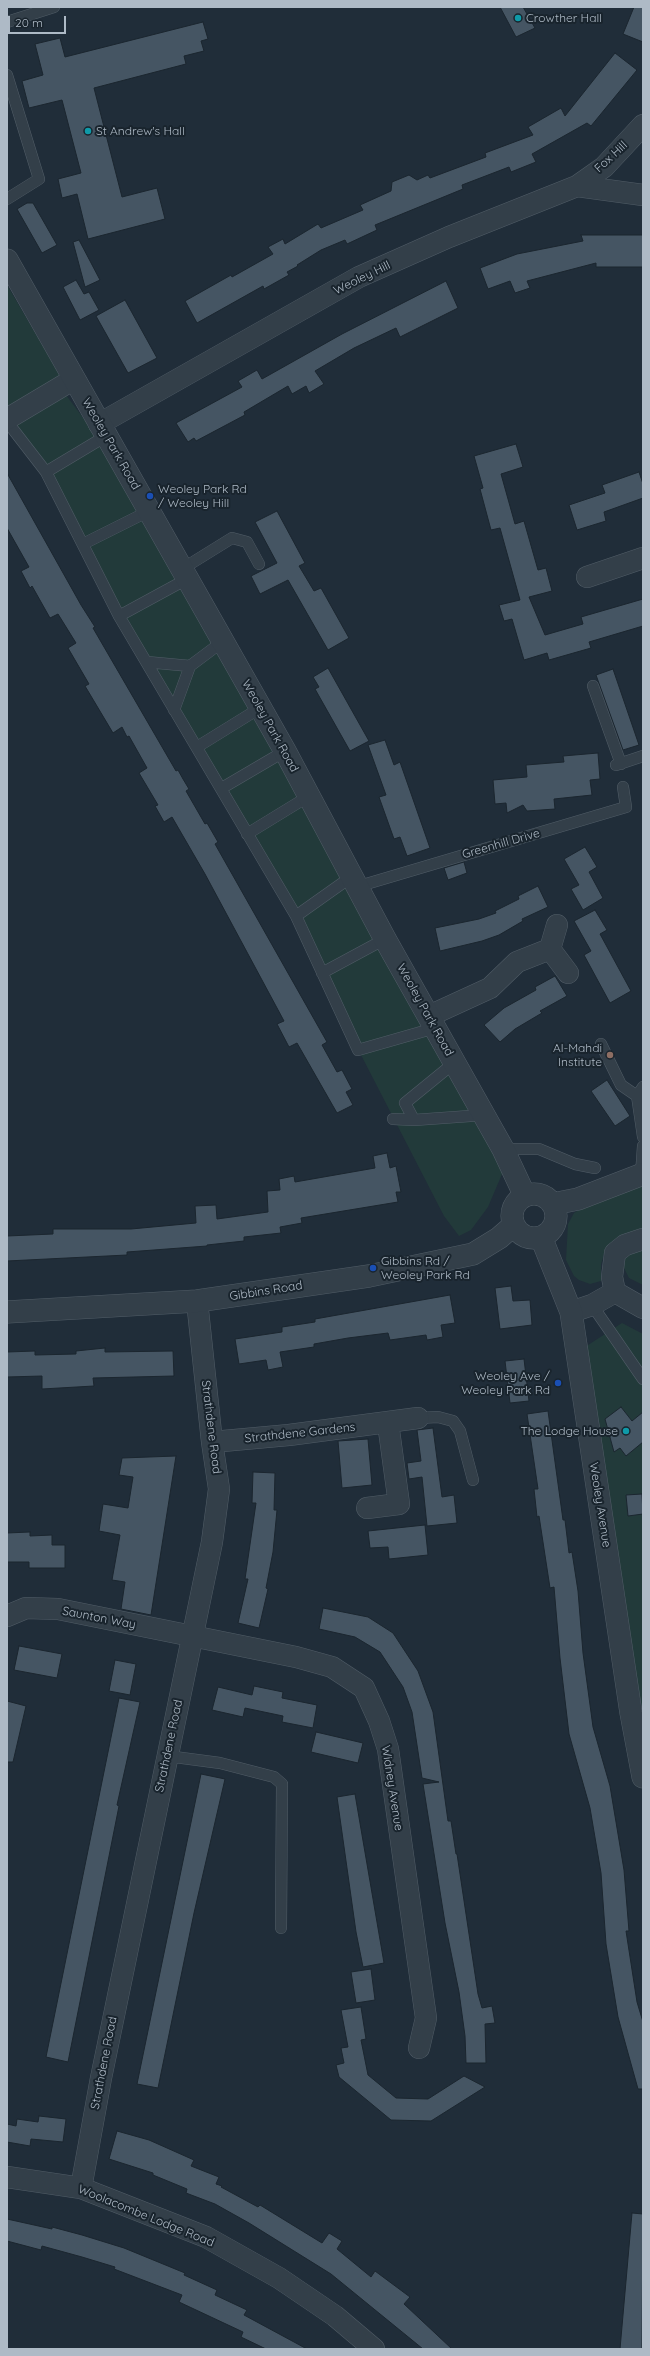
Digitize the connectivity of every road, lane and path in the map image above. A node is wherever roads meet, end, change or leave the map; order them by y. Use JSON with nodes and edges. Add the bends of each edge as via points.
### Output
{"nodes":[{"id":1,"x":54,"y":7,"type":"edge"},
{"id":2,"x":7,"y":22,"type":"edge"},
{"id":3,"x":7,"y":75,"type":"edge"},
{"id":4,"x":643,"y":125,"type":"edge"},
{"id":5,"x":577,"y":186,"type":"junction"},
{"id":6,"x":643,"y":195,"type":"edge"},
{"id":7,"x":7,"y":199,"type":"edge"},
{"id":8,"x":7,"y":260,"type":"edge"},
{"id":9,"x":74,"y":379,"type":"junction"},
{"id":10,"x":9,"y":423,"type":"edge"},
{"id":11,"x":102,"y":430,"type":"junction"},
{"id":12,"x":46,"y":472,"type":"junction"},
{"id":13,"x":149,"y":511,"type":"junction"},
{"id":14,"x":83,"y":544,"type":"junction"},
{"id":15,"x":643,"y":558,"type":"edge"},
{"id":16,"x":259,"y":564,"type":"dead end"},
{"id":17,"x":185,"y":574,"type":"junction"},
{"id":18,"x":588,"y":577,"type":"dead end"},
{"id":19,"x":119,"y":616,"type":"junction"},
{"id":20,"x":222,"y":642,"type":"junction"},
{"id":21,"x":147,"y":662,"type":"junction"},
{"id":22,"x":190,"y":666,"type":"junction"},
{"id":23,"x":593,"y":686,"type":"dead end"},
{"id":24,"x":260,"y":708,"type":"junction"},
{"id":25,"x":174,"y":710,"type":"junction"},
{"id":26,"x":197,"y":747,"type":"junction"},
{"id":27,"x":285,"y":751,"type":"junction"},
{"id":28,"x":643,"y":756,"type":"edge"},
{"id":29,"x":623,"y":787,"type":"dead end"},
{"id":30,"x":222,"y":788,"type":"junction"},
{"id":31,"x":309,"y":796,"type":"junction"},
{"id":32,"x":247,"y":834,"type":"junction"},
{"id":33,"x":354,"y":882,"type":"junction"},
{"id":34,"x":296,"y":916,"type":"junction"},
{"id":35,"x":557,"y":925,"type":"dead end"},
{"id":36,"x":386,"y":939,"type":"junction"},
{"id":37,"x":550,"y":949,"type":"junction"},
{"id":38,"x":322,"y":973,"type":"junction"},
{"id":39,"x":568,"y":973,"type":"dead end"},
{"id":40,"x":432,"y":1022,"type":"junction"},
{"id":41,"x":601,"y":1044,"type":"dead end"},
{"id":42,"x":454,"y":1064,"type":"junction"},
{"id":43,"x":640,"y":1091,"type":"edge"},
{"id":44,"x":484,"y":1115,"type":"junction"},
{"id":45,"x":393,"y":1119,"type":"dead end"},
{"id":46,"x":414,"y":1120,"type":"junction"},
{"id":47,"x":643,"y":1137,"type":"edge"},
{"id":48,"x":643,"y":1146,"type":"edge"},
{"id":49,"x":503,"y":1149,"type":"junction"},
{"id":50,"x":595,"y":1168,"type":"dead end"},
{"id":51,"x":642,"y":1175,"type":"edge"},
{"id":52,"x":525,"y":1196,"type":"junction"},
{"id":53,"x":553,"y":1204,"type":"junction"},
{"id":54,"x":514,"y":1225,"type":"junction"},
{"id":55,"x":541,"y":1237,"type":"junction"},
{"id":56,"x":643,"y":1239,"type":"edge"},
{"id":57,"x":615,"y":1292,"type":"junction"},
{"id":58,"x":197,"y":1301,"type":"junction"},
{"id":59,"x":592,"y":1305,"type":"junction"},
{"id":60,"x":643,"y":1308,"type":"edge"},
{"id":61,"x":7,"y":1312,"type":"edge"},
{"id":62,"x":571,"y":1312,"type":"junction"},
{"id":63,"x":643,"y":1379,"type":"edge"},
{"id":64,"x":418,"y":1418,"type":"joint"},
{"id":65,"x":388,"y":1423,"type":"junction"},
{"id":66,"x":212,"y":1442,"type":"junction"},
{"id":67,"x":473,"y":1480,"type":"dead end"},
{"id":68,"x":367,"y":1508,"type":"dead end"},
{"id":69,"x":7,"y":1616,"type":"edge"},
{"id":70,"x":191,"y":1636,"type":"junction"},
{"id":71,"x":166,"y":1756,"type":"junction"},
{"id":72,"x":643,"y":1777,"type":"edge"},
{"id":73,"x":281,"y":1928,"type":"dead end"},
{"id":74,"x":419,"y":2048,"type":"dead end"},
{"id":75,"x":7,"y":2177,"type":"edge"},
{"id":76,"x":81,"y":2188,"type":"junction"},
{"id":77,"x":374,"y":2349,"type":"edge"}],
"edges":[{"from":1,"to":2,"type":"lane"},
{"from":3,"to":7,"type":"lane","via":[[39,180]]},
{"from":4,"to":5,"type":"street","name":"Fox Hill","via":[[604,166]]},
{"from":5,"to":6,"type":"street","name":"Weoley Hill"},
{"from":5,"to":11,"type":"street","name":"Weoley Hill","via":[[449,237],[359,277]]},
{"from":8,"to":9,"type":"street","name":"Weoley Park Road"},
{"from":9,"to":10,"type":"street"},
{"from":9,"to":11,"type":"street","name":"Weoley Park Road"},
{"from":10,"to":12,"type":"lane"},
{"from":11,"to":12,"type":"lane"},
{"from":11,"to":13,"type":"street","name":"Weoley Park Road"},
{"from":12,"to":14,"type":"lane"},
{"from":13,"to":14,"type":"lane"},
{"from":13,"to":17,"type":"street","name":"Weoley Park Road"},
{"from":14,"to":19,"type":"lane"},
{"from":15,"to":18,"type":"street"},
{"from":16,"to":17,"type":"lane","via":[[247,542],[232,538]]},
{"from":17,"to":19,"type":"lane"},
{"from":17,"to":20,"type":"street","name":"Weoley Park Road"},
{"from":19,"to":21,"type":"lane"},
{"from":20,"to":22,"type":"lane"},
{"from":20,"to":24,"type":"street","name":"Weoley Park Road"},
{"from":21,"to":22,"type":"lane"},
{"from":21,"to":25,"type":"lane"},
{"from":22,"to":25,"type":"lane"},
{"from":23,"to":28,"type":"lane","via":[[618,764]]},
{"from":24,"to":26,"type":"lane"},
{"from":24,"to":27,"type":"street","name":"Weoley Park Road"},
{"from":25,"to":26,"type":"lane"},
{"from":26,"to":30,"type":"lane"},
{"from":27,"to":30,"type":"lane"},
{"from":27,"to":31,"type":"street","name":"Weoley Park Road"},
{"from":29,"to":33,"type":"lane","name":"Greenhill Drive","via":[[626,807]]},
{"from":30,"to":32,"type":"lane"},
{"from":31,"to":32,"type":"lane"},
{"from":31,"to":33,"type":"street","name":"Weoley Park Road"},
{"from":32,"to":34,"type":"lane"},
{"from":33,"to":34,"type":"lane"},
{"from":33,"to":36,"type":"street","name":"Weoley Park Road"},
{"from":34,"to":38,"type":"lane"},
{"from":35,"to":37,"type":"street"},
{"from":36,"to":38,"type":"lane"},
{"from":36,"to":40,"type":"street","name":"Weoley Park Road"},
{"from":37,"to":39,"type":"street"},
{"from":37,"to":40,"type":"street","via":[[517,962],[490,988]]},
{"from":38,"to":40,"type":"lane","via":[[358,1050]]},
{"from":40,"to":42,"type":"street","name":"Weoley Park Road"},
{"from":41,"to":43,"type":"lane","via":[[621,1085]]},
{"from":42,"to":44,"type":"street","name":"Weoley Park Road"},
{"from":42,"to":46,"type":"lane","via":[[405,1103]]},
{"from":43,"to":47,"type":"lane"},
{"from":44,"to":46,"type":"lane"},
{"from":44,"to":49,"type":"street","name":"Weoley Park Road"},
{"from":45,"to":46,"type":"lane"},
{"from":48,"to":51,"type":"lane"},
{"from":49,"to":50,"type":"lane","via":[[540,1149],[576,1164]]},
{"from":49,"to":52,"type":"street","name":"Weoley Park Road"},
{"from":51,"to":53,"type":"street","via":[[578,1198]]},
{"from":52,"to":53,"type":"street","via":[[544,1196]]},
{"from":52,"to":54,"type":"street","via":[[515,1205],[512,1218]]},
{"from":53,"to":55,"type":"street","via":[[555,1224]]},
{"from":54,"to":55,"type":"street","via":[[522,1234],[534,1238]]},
{"from":54,"to":58,"type":"street","name":"Gibbins Road","via":[[473,1254],[369,1276]]},
{"from":55,"to":62,"type":"street","name":"Weoley Avenue"},
{"from":56,"to":57,"type":"street","via":[[625,1245],[615,1253],[612,1277]]},
{"from":57,"to":59,"type":"street"},
{"from":57,"to":60,"type":"street"},
{"from":58,"to":61,"type":"street","name":"Gibbins Road"},
{"from":58,"to":66,"type":"street","name":"Strathdene Road"},
{"from":59,"to":62,"type":"street"},
{"from":59,"to":63,"type":"lane"},
{"from":62,"to":72,"type":"street","name":"Weoley Avenue"},
{"from":64,"to":65,"type":"street","name":"Strathdene Gardens"},
{"from":64,"to":67,"type":"lane","via":[[438,1417],[453,1421],[460,1430]]},
{"from":65,"to":66,"type":"street","name":"Strathdene Gardens"},
{"from":65,"to":68,"type":"street","via":[[399,1504]]},
{"from":66,"to":70,"type":"street","name":"Strathdene Road","via":[[219,1489],[212,1542]]},
{"from":69,"to":70,"type":"street","name":"Saunton Way","via":[[26,1608],[58,1609]]},
{"from":70,"to":71,"type":"street","name":"Strathdene Road"},
{"from":70,"to":74,"type":"street","name":"Widney Avenue","via":[[296,1657],[332,1667],[364,1688],[388,1748],[426,2018]]},
{"from":71,"to":73,"type":"lane","via":[[220,1763],[274,1777],[282,1784]]},
{"from":71,"to":76,"type":"street","name":"Strathdene Road"},
{"from":75,"to":76,"type":"street","name":"Woolacombe Lodge Road"},
{"from":76,"to":77,"type":"street","name":"Woolacombe Lodge Road","via":[[206,2237],[272,2274],[335,2316]]}]}
